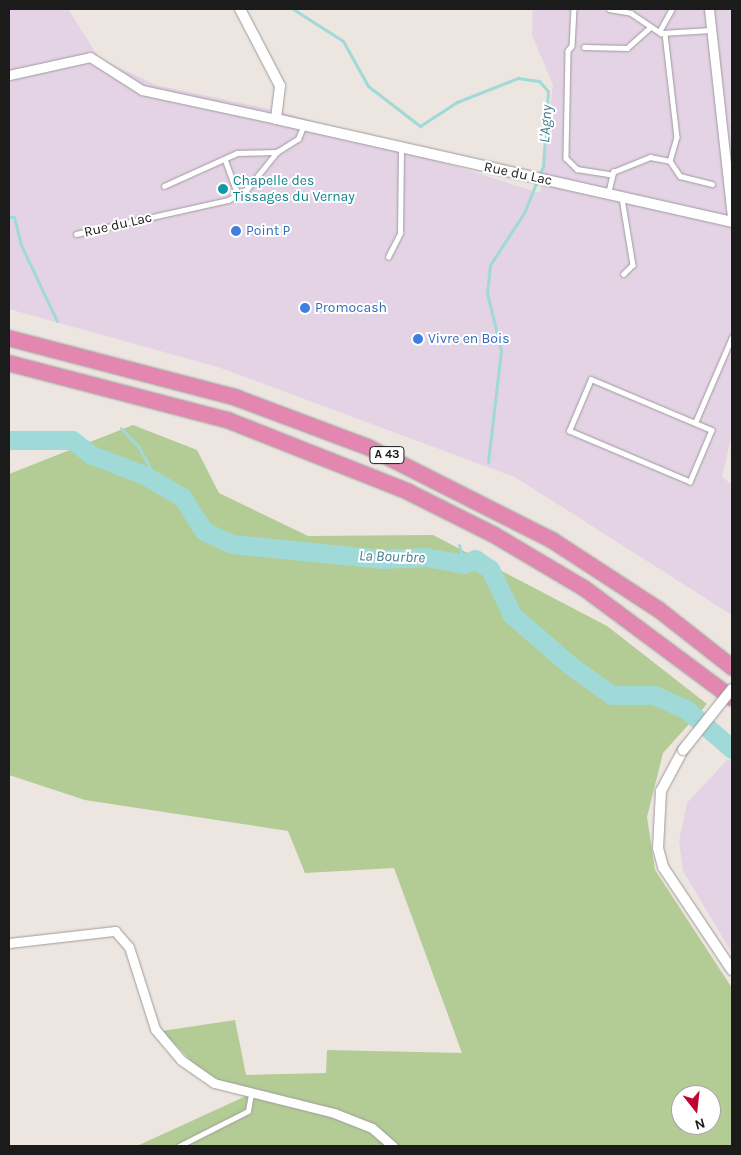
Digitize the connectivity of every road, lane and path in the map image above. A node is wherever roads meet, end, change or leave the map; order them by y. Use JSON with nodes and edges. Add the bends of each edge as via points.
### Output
{"nodes":[{"id":1,"x":240,"y":9,"type":"edge"},
{"id":2,"x":574,"y":9,"type":"edge"},
{"id":3,"x":609,"y":9,"type":"edge"},
{"id":4,"x":672,"y":9,"type":"edge"},
{"id":5,"x":709,"y":9,"type":"edge"},
{"id":6,"x":623,"y":10,"type":"edge"},
{"id":7,"x":649,"y":28,"type":"junction"},
{"id":8,"x":711,"y":30,"type":"junction"},
{"id":9,"x":662,"y":33,"type":"junction"},
{"id":10,"x":584,"y":47,"type":"dead end"},
{"id":11,"x":9,"y":75,"type":"edge"},
{"id":12,"x":276,"y":119,"type":"junction"},
{"id":13,"x":304,"y":125,"type":"junction"},
{"id":14,"x":401,"y":148,"type":"junction"},
{"id":15,"x":277,"y":152,"type":"junction"},
{"id":16,"x":225,"y":159,"type":"junction"},
{"id":17,"x":670,"y":161,"type":"junction"},
{"id":18,"x":613,"y":175,"type":"junction"},
{"id":19,"x":712,"y":184,"type":"dead end"},
{"id":20,"x":164,"y":186,"type":"dead end"},
{"id":21,"x":238,"y":194,"type":"junction"},
{"id":22,"x":608,"y":195,"type":"junction"},
{"id":23,"x":622,"y":198,"type":"junction"},
{"id":24,"x":732,"y":216,"type":"edge"},
{"id":25,"x":732,"y":222,"type":"edge"},
{"id":26,"x":76,"y":234,"type":"dead end"},
{"id":27,"x":388,"y":257,"type":"dead end"},
{"id":28,"x":624,"y":274,"type":"dead end"},
{"id":29,"x":732,"y":337,"type":"edge"},
{"id":30,"x":9,"y":338,"type":"edge"},
{"id":31,"x":9,"y":363,"type":"edge"},
{"id":32,"x":695,"y":422,"type":"junction"},
{"id":33,"x":732,"y":667,"type":"edge"},
{"id":34,"x":732,"y":689,"type":"edge"},
{"id":35,"x":732,"y":698,"type":"edge"},
{"id":36,"x":9,"y":943,"type":"edge"},
{"id":37,"x":732,"y":970,"type":"edge"},
{"id":38,"x":251,"y":1094,"type":"junction"},
{"id":39,"x":179,"y":1146,"type":"edge"},
{"id":40,"x":393,"y":1146,"type":"edge"}],
"edges":[{"from":1,"to":12,"type":"street","via":[[280,86]]},
{"from":2,"to":18,"type":"lane","via":[[572,46],[568,51],[566,158],[577,169]]},
{"from":3,"to":6,"type":"lane"},
{"from":4,"to":9,"type":"lane"},
{"from":5,"to":8,"type":"street"},
{"from":6,"to":7,"type":"lane"},
{"from":7,"to":9,"type":"lane"},
{"from":7,"to":10,"type":"lane","via":[[627,48]]},
{"from":8,"to":9,"type":"lane"},
{"from":8,"to":24,"type":"street"},
{"from":9,"to":17,"type":"lane","via":[[677,137]]},
{"from":11,"to":12,"type":"street","name":"Rue du Lac","via":[[90,57],[142,90]]},
{"from":12,"to":13,"type":"street","name":"Rue du Lac"},
{"from":13,"to":14,"type":"street","name":"Rue du Lac"},
{"from":13,"to":15,"type":"lane","via":[[298,139]]},
{"from":14,"to":22,"type":"street","name":"Rue du Lac"},
{"from":14,"to":27,"type":"lane","via":[[400,233]]},
{"from":15,"to":16,"type":"lane","via":[[259,151]]},
{"from":15,"to":21,"type":"lane"},
{"from":16,"to":20,"type":"lane"},
{"from":16,"to":21,"type":"lane"},
{"from":17,"to":18,"type":"lane","via":[[650,157]]},
{"from":17,"to":19,"type":"lane","via":[[680,176]]},
{"from":18,"to":22,"type":"lane"},
{"from":21,"to":26,"type":"lane","name":"Rue du Lac"},
{"from":22,"to":23,"type":"street","name":"Rue du Lac"},
{"from":23,"to":25,"type":"street","name":"Rue du Lac"},
{"from":23,"to":28,"type":"lane","via":[[632,265]]},
{"from":29,"to":32,"type":"lane"},
{"from":30,"to":33,"type":"highway","number":"A 43","via":[[234,397],[368,447],[552,540],[658,609]]},
{"from":31,"to":35,"type":"highway","number":"A 43","via":[[228,420],[400,487],[493,534],[584,588]]},
{"from":32,"to":32,"type":"lane","via":[[712,430],[690,482],[569,431],[591,379]]},
{"from":34,"to":37,"type":"street","bridge":true,"via":[[683,750],[661,790],[658,848],[663,867]]},
{"from":36,"to":38,"type":"street","via":[[116,931],[122,934],[155,1029],[166,1047],[214,1083]]},
{"from":38,"to":39,"type":"lane","via":[[248,1111]]},
{"from":38,"to":40,"type":"street","via":[[270,1093],[334,1113],[372,1128]]}]}
